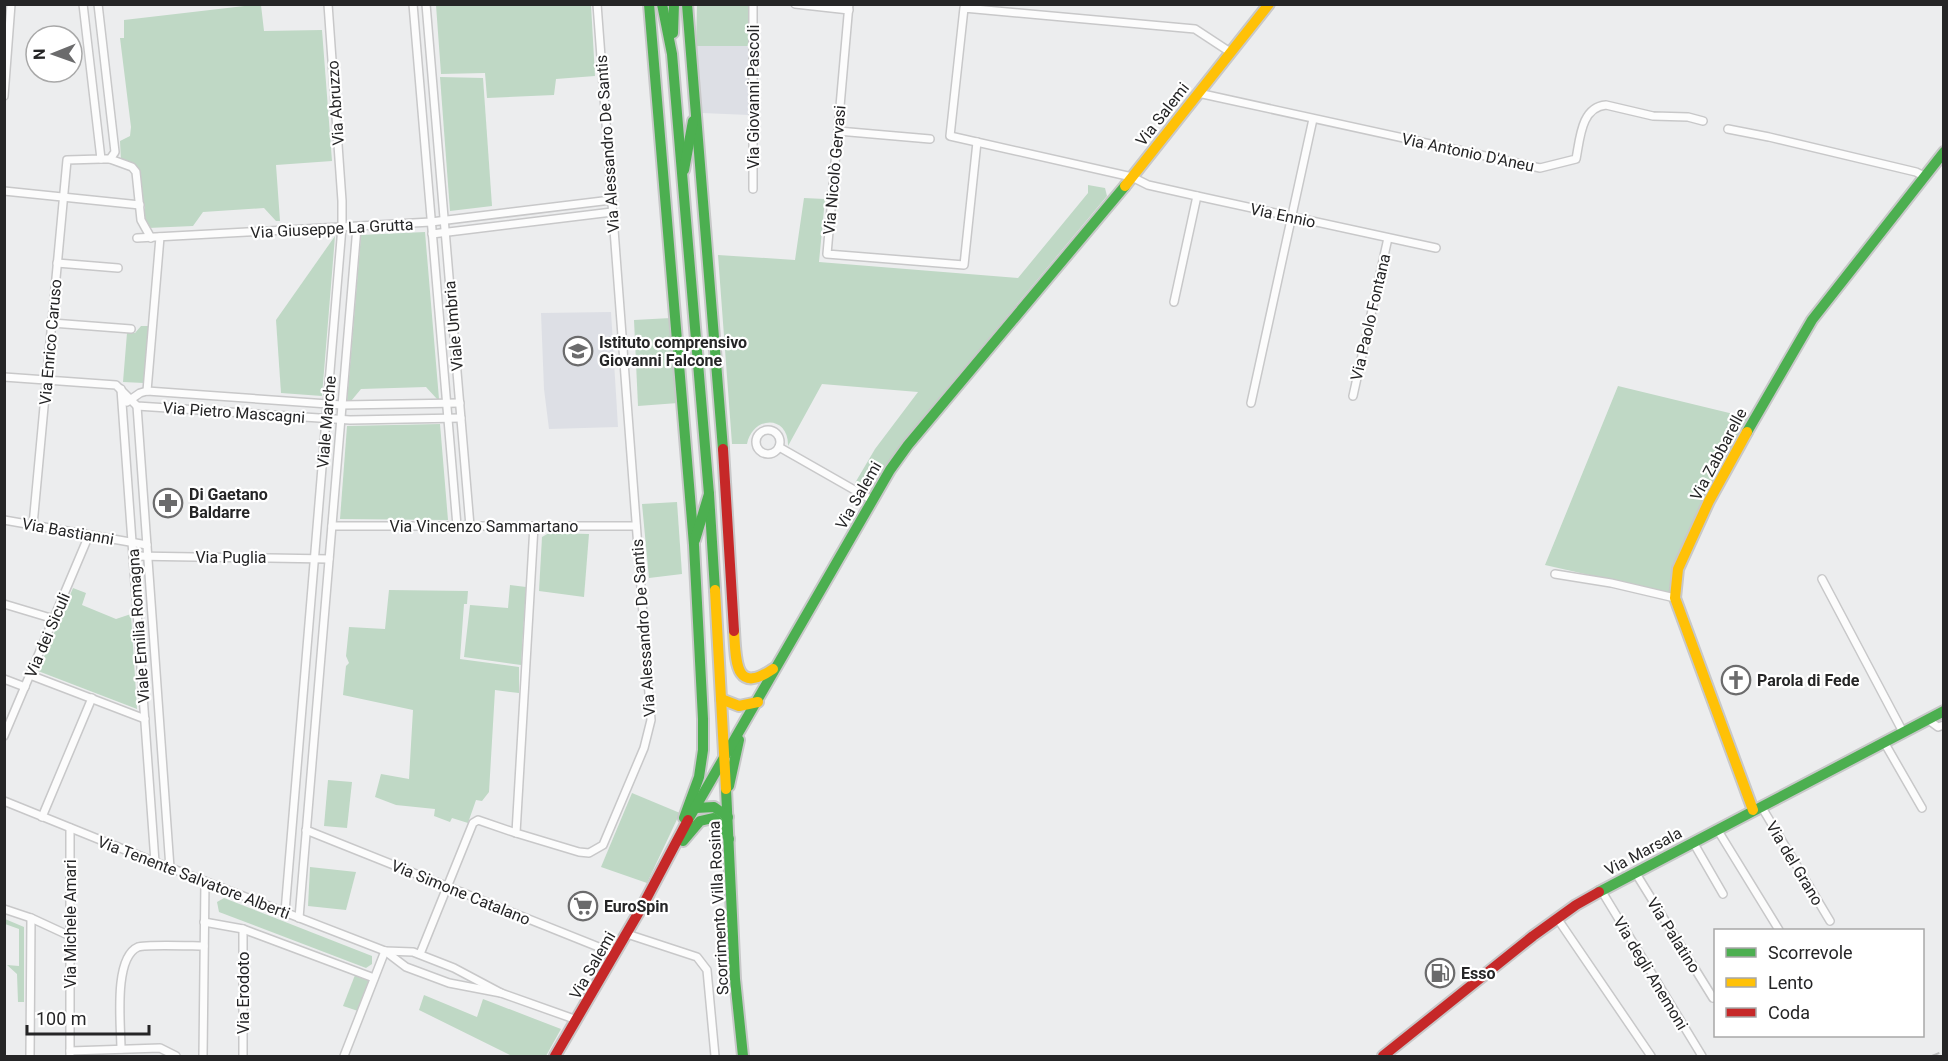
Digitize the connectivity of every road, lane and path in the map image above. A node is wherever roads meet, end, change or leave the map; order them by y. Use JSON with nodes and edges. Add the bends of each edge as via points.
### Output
{"nodes":[{"id":1,"x":11,"y":4,"type":"edge"},
{"id":2,"x":83,"y":4,"type":"edge"},
{"id":3,"x":98,"y":4,"type":"edge"},
{"id":4,"x":328,"y":4,"type":"edge"},
{"id":5,"x":413,"y":4,"type":"edge"},
{"id":6,"x":426,"y":4,"type":"edge"},
{"id":7,"x":597,"y":4,"type":"edge"},
{"id":8,"x":650,"y":4,"type":"edge"},
{"id":9,"x":662,"y":4,"type":"edge"},
{"id":10,"x":674,"y":4,"type":"edge"},
{"id":11,"x":687,"y":4,"type":"edge"},
{"id":12,"x":753,"y":4,"type":"edge"},
{"id":13,"x":795,"y":4,"type":"edge"},
{"id":14,"x":1269,"y":4,"type":"edge"},
{"id":15,"x":849,"y":7,"type":"edge"},
{"id":16,"x":429,"y":42,"type":"junction"},
{"id":17,"x":416,"y":43,"type":"junction"},
{"id":18,"x":1230,"y":52,"type":"junction"},
{"id":19,"x":672,"y":54,"type":"junction"},
{"id":20,"x":5,"y":88,"type":"edge"},
{"id":21,"x":1198,"y":93,"type":"junction"},
{"id":22,"x":4,"y":96,"type":"edge"},
{"id":23,"x":696,"y":106,"type":"junction"},
{"id":24,"x":1313,"y":118,"type":"junction"},
{"id":25,"x":1703,"y":122,"type":"dead end"},
{"id":26,"x":436,"y":127,"type":"junction"},
{"id":27,"x":423,"y":128,"type":"junction"},
{"id":28,"x":1728,"y":129,"type":"dead end"},
{"id":29,"x":838,"y":130,"type":"junction"},
{"id":30,"x":930,"y":139,"type":"dead end"},
{"id":31,"x":977,"y":142,"type":"junction"},
{"id":32,"x":1944,"y":152,"type":"edge"},
{"id":33,"x":101,"y":159,"type":"junction"},
{"id":34,"x":110,"y":159,"type":"junction"},
{"id":35,"x":1924,"y":176,"type":"junction"},
{"id":36,"x":682,"y":177,"type":"junction"},
{"id":37,"x":1132,"y":177,"type":"junction"},
{"id":38,"x":753,"y":189,"type":"dead end"},
{"id":39,"x":4,"y":191,"type":"edge"},
{"id":40,"x":1197,"y":196,"type":"junction"},
{"id":41,"x":63,"y":197,"type":"junction"},
{"id":42,"x":611,"y":200,"type":"junction"},
{"id":43,"x":140,"y":205,"type":"junction"},
{"id":44,"x":526,"y":210,"type":"junction"},
{"id":45,"x":612,"y":212,"type":"junction"},
{"id":46,"x":1292,"y":217,"type":"junction"},
{"id":47,"x":444,"y":220,"type":"junction"},
{"id":48,"x":431,"y":222,"type":"junction"},
{"id":49,"x":527,"y":222,"type":"junction"},
{"id":50,"x":349,"y":227,"type":"junction"},
{"id":51,"x":445,"y":232,"type":"junction"},
{"id":52,"x":432,"y":234,"type":"junction"},
{"id":53,"x":160,"y":237,"type":"junction"},
{"id":54,"x":137,"y":238,"type":"dead end"},
{"id":55,"x":151,"y":238,"type":"junction"},
{"id":56,"x":1388,"y":238,"type":"junction"},
{"id":57,"x":1436,"y":248,"type":"dead end"},
{"id":58,"x":57,"y":263,"type":"junction"},
{"id":59,"x":118,"y":268,"type":"dead end"},
{"id":60,"x":1174,"y":302,"type":"dead end"},
{"id":61,"x":52,"y":323,"type":"junction"},
{"id":62,"x":131,"y":329,"type":"dead end"},
{"id":63,"x":4,"y":376,"type":"edge"},
{"id":64,"x":46,"y":380,"type":"junction"},
{"id":65,"x":121,"y":389,"type":"junction"},
{"id":66,"x":147,"y":391,"type":"junction"},
{"id":67,"x":1353,"y":396,"type":"dead end"},
{"id":68,"x":130,"y":399,"type":"junction"},
{"id":69,"x":459,"y":402,"type":"junction"},
{"id":70,"x":446,"y":403,"type":"junction"},
{"id":71,"x":1251,"y":403,"type":"dead end"},
{"id":72,"x":327,"y":404,"type":"junction"},
{"id":73,"x":342,"y":405,"type":"junction"},
{"id":74,"x":137,"y":406,"type":"junction"},
{"id":75,"x":123,"y":409,"type":"junction"},
{"id":76,"x":326,"y":418,"type":"junction"},
{"id":77,"x":448,"y":418,"type":"junction"},
{"id":78,"x":461,"y":418,"type":"junction"},
{"id":79,"x":341,"y":419,"type":"junction"},
{"id":80,"x":779,"y":447,"type":"dead end"},
{"id":81,"x":709,"y":494,"type":"junction"},
{"id":82,"x":872,"y":500,"type":"junction"},
{"id":83,"x":4,"y":520,"type":"edge"},
{"id":84,"x":33,"y":525,"type":"junction"},
{"id":85,"x":332,"y":526,"type":"junction"},
{"id":86,"x":457,"y":526,"type":"junction"},
{"id":87,"x":470,"y":526,"type":"junction"},
{"id":88,"x":534,"y":526,"type":"junction"},
{"id":89,"x":636,"y":526,"type":"junction"},
{"id":90,"x":89,"y":535,"type":"junction"},
{"id":91,"x":132,"y":542,"type":"junction"},
{"id":92,"x":147,"y":545,"type":"junction"},
{"id":93,"x":693,"y":545,"type":"junction"},
{"id":94,"x":133,"y":556,"type":"junction"},
{"id":95,"x":148,"y":556,"type":"junction"},
{"id":96,"x":314,"y":558,"type":"junction"},
{"id":97,"x":329,"y":559,"type":"junction"},
{"id":98,"x":1555,"y":574,"type":"dead end"},
{"id":99,"x":1822,"y":579,"type":"dead end"},
{"id":100,"x":1675,"y":598,"type":"junction"},
{"id":101,"x":4,"y":604,"type":"edge"},
{"id":102,"x":309,"y":617,"type":"junction"},
{"id":103,"x":54,"y":619,"type":"junction"},
{"id":104,"x":324,"y":619,"type":"junction"},
{"id":105,"x":308,"y":630,"type":"junction"},
{"id":106,"x":323,"y":631,"type":"junction"},
{"id":107,"x":778,"y":666,"type":"junction"},
{"id":108,"x":30,"y":675,"type":"junction"},
{"id":109,"x":4,"y":679,"type":"edge"},
{"id":110,"x":25,"y":687,"type":"junction"},
{"id":111,"x":92,"y":698,"type":"junction"},
{"id":112,"x":721,"y":699,"type":"junction"},
{"id":113,"x":758,"y":702,"type":"junction"},
{"id":114,"x":1944,"y":711,"type":"edge"},
{"id":115,"x":145,"y":718,"type":"junction"},
{"id":116,"x":1927,"y":719,"type":"junction"},
{"id":117,"x":746,"y":722,"type":"junction"},
{"id":118,"x":1944,"y":725,"type":"edge"},
{"id":119,"x":1903,"y":732,"type":"junction"},
{"id":120,"x":4,"y":736,"type":"edge"},
{"id":121,"x":1884,"y":742,"type":"junction"},
{"id":122,"x":298,"y":751,"type":"junction"},
{"id":123,"x":313,"y":752,"type":"junction"},
{"id":124,"x":724,"y":758,"type":"junction"},
{"id":125,"x":4,"y":801,"type":"edge"},
{"id":126,"x":727,"y":804,"type":"junction"},
{"id":127,"x":696,"y":808,"type":"junction"},
{"id":128,"x":1757,"y":808,"type":"junction"},
{"id":129,"x":1922,"y":808,"type":"dead end"},
{"id":130,"x":42,"y":817,"type":"junction"},
{"id":131,"x":728,"y":817,"type":"junction"},
{"id":132,"x":70,"y":828,"type":"junction"},
{"id":133,"x":1717,"y":829,"type":"junction"},
{"id":134,"x":306,"y":830,"type":"junction"},
{"id":135,"x":516,"y":833,"type":"junction"},
{"id":136,"x":729,"y":838,"type":"junction"},
{"id":137,"x":677,"y":840,"type":"junction"},
{"id":138,"x":1693,"y":842,"type":"junction"},
{"id":139,"x":667,"y":861,"type":"junction"},
{"id":140,"x":155,"y":862,"type":"junction"},
{"id":141,"x":170,"y":868,"type":"junction"},
{"id":142,"x":1635,"y":872,"type":"junction"},
{"id":143,"x":205,"y":881,"type":"junction"},
{"id":144,"x":448,"y":886,"type":"junction"},
{"id":145,"x":1601,"y":890,"type":"junction"},
{"id":146,"x":1724,"y":894,"type":"dead end"},
{"id":147,"x":4,"y":909,"type":"edge"},
{"id":148,"x":285,"y":912,"type":"junction"},
{"id":149,"x":31,"y":918,"type":"junction"},
{"id":150,"x":299,"y":918,"type":"junction"},
{"id":151,"x":1557,"y":918,"type":"junction"},
{"id":152,"x":1830,"y":921,"type":"dead end"},
{"id":153,"x":204,"y":922,"type":"junction"},
{"id":154,"x":243,"y":929,"type":"junction"},
{"id":155,"x":1778,"y":929,"type":"edge"},
{"id":156,"x":627,"y":934,"type":"junction"},
{"id":157,"x":70,"y":936,"type":"junction"},
{"id":158,"x":204,"y":946,"type":"junction"},
{"id":159,"x":385,"y":951,"type":"junction"},
{"id":160,"x":420,"y":954,"type":"junction"},
{"id":161,"x":616,"y":954,"type":"junction"},
{"id":162,"x":374,"y":978,"type":"junction"},
{"id":163,"x":501,"y":993,"type":"junction"},
{"id":164,"x":1713,"y":998,"type":"dead end"},
{"id":165,"x":577,"y":1020,"type":"junction"},
{"id":166,"x":125,"y":1052,"type":"edge"},
{"id":167,"x":70,"y":1054,"type":"edge"},
{"id":168,"x":30,"y":1056,"type":"edge"},
{"id":169,"x":176,"y":1056,"type":"edge"},
{"id":170,"x":203,"y":1056,"type":"edge"},
{"id":171,"x":243,"y":1056,"type":"edge"},
{"id":172,"x":344,"y":1056,"type":"edge"},
{"id":173,"x":555,"y":1056,"type":"edge"},
{"id":174,"x":715,"y":1056,"type":"edge"},
{"id":175,"x":743,"y":1056,"type":"edge"},
{"id":176,"x":1383,"y":1056,"type":"edge"},
{"id":177,"x":1651,"y":1056,"type":"edge"},
{"id":178,"x":1702,"y":1056,"type":"edge"}],
"edges":[{"from":1,"to":20,"type":"street"},
{"from":2,"to":33,"type":"street"},
{"from":3,"to":34,"type":"street","via":[[115,152]]},
{"from":4,"to":50,"type":"street","name":"Via Abruzzo","via":[[342,201]]},
{"from":5,"to":17,"type":"street","name":"Viale Umbria"},
{"from":6,"to":16,"type":"street","name":"Viale Umbria"},
{"from":7,"to":42,"type":"street","name":"Via Alessandro De Santis"},
{"from":8,"to":93,"type":"street"},
{"from":9,"to":19,"type":"street"},
{"from":10,"to":19,"type":"street"},
{"from":11,"to":23,"type":"street"},
{"from":12,"to":38,"type":"street","name":"Via Giovanni Pascoli"},
{"from":13,"to":15,"type":"street"},
{"from":14,"to":18,"type":"street","name":"Via Salemi"},
{"from":15,"to":29,"type":"street","name":"Via Nicolò Gervasi"},
{"from":16,"to":17,"type":"street"},
{"from":16,"to":26,"type":"street","name":"Viale Umbria"},
{"from":17,"to":27,"type":"street","name":"Viale Umbria"},
{"from":18,"to":21,"type":"street","name":"Via Salemi"},
{"from":18,"to":31,"type":"street","name":"Via Ennio","via":[[1195,28],[964,8],[950,136]]},
{"from":19,"to":36,"type":"street","name":"Scorrimento Villa Rosina"},
{"from":20,"to":22,"type":"street"},
{"from":21,"to":24,"type":"street","name":"Via Antonio D'Aneu"},
{"from":21,"to":37,"type":"street","name":"Via Salemi"},
{"from":23,"to":36,"type":"street"},
{"from":23,"to":107,"type":"street","via":[[725,467],[736,662],[738,672],[753,680],[761,679]]},
{"from":24,"to":25,"type":"street","name":"Via Antonio D'Aneu","via":[[1540,168],[1576,159],[1586,118],[1599,106]]},
{"from":24,"to":46,"type":"street"},
{"from":26,"to":27,"type":"street"},
{"from":26,"to":47,"type":"street","name":"Viale Umbria"},
{"from":27,"to":48,"type":"street","name":"Viale Umbria"},
{"from":28,"to":35,"type":"street"},
{"from":29,"to":30,"type":"street"},
{"from":29,"to":31,"type":"street","name":"Via Nicolò Gervasi","via":[[827,254],[964,265]]},
{"from":31,"to":37,"type":"street","name":"Via Ennio"},
{"from":32,"to":35,"type":"street","name":"Via Zabbarelle"},
{"from":33,"to":34,"type":"street"},
{"from":33,"to":41,"type":"street","name":"Via Enrico Caruso","via":[[67,160]]},
{"from":34,"to":43,"type":"street","via":[[136,172]]},
{"from":35,"to":100,"type":"street","name":"Via Zabbarelle","via":[[1806,329],[1709,501],[1678,569]]},
{"from":36,"to":81,"type":"street","name":"Scorrimento Villa Rosina"},
{"from":37,"to":40,"type":"street","name":"Via Ennio","via":[[1148,185]]},
{"from":37,"to":82,"type":"street","name":"Via Salemi","via":[[908,445]]},
{"from":39,"to":41,"type":"street"},
{"from":40,"to":46,"type":"street","name":"Via Ennio"},
{"from":40,"to":60,"type":"street"},
{"from":41,"to":43,"type":"street"},
{"from":41,"to":58,"type":"street","name":"Via Enrico Caruso"},
{"from":42,"to":44,"type":"street","name":"Via Giuseppe La Grutta"},
{"from":42,"to":45,"type":"street","name":"Via Alessandro De Santis"},
{"from":43,"to":55,"type":"street","via":[[141,220]]},
{"from":44,"to":47,"type":"street","name":"Via Giuseppe La Grutta"},
{"from":44,"to":49,"type":"street"},
{"from":45,"to":49,"type":"street","name":"Via Giuseppe La Grutta"},
{"from":45,"to":89,"type":"street","name":"Via Alessandro De Santis"},
{"from":46,"to":56,"type":"street","name":"Via Ennio"},
{"from":46,"to":71,"type":"street"},
{"from":47,"to":48,"type":"street","name":"Via Giuseppe La Grutta"},
{"from":47,"to":51,"type":"street","name":"Viale Umbria"},
{"from":48,"to":50,"type":"street","name":"Via Giuseppe La Grutta"},
{"from":48,"to":52,"type":"street","name":"Viale Umbria"},
{"from":49,"to":51,"type":"street","name":"Via Giuseppe La Grutta"},
{"from":50,"to":53,"type":"street","name":"Via Giuseppe La Grutta"},
{"from":50,"to":72,"type":"street","name":"Viale Marche"},
{"from":50,"to":73,"type":"street","name":"Viale Marche","via":[[355,249]]},
{"from":51,"to":52,"type":"street","name":"Via Giuseppe La Grutta"},
{"from":51,"to":69,"type":"street","name":"Viale Umbria"},
{"from":52,"to":70,"type":"street","name":"Viale Umbria"},
{"from":53,"to":55,"type":"street","name":"Via Giuseppe La Grutta"},
{"from":53,"to":66,"type":"street"},
{"from":54,"to":55,"type":"street","name":"Via Giuseppe La Grutta"},
{"from":56,"to":57,"type":"street","name":"Via Ennio"},
{"from":56,"to":67,"type":"street","name":"Via Paolo Fontana"},
{"from":58,"to":59,"type":"street"},
{"from":58,"to":61,"type":"street","name":"Via Enrico Caruso"},
{"from":61,"to":62,"type":"street"},
{"from":61,"to":64,"type":"street","name":"Via Enrico Caruso"},
{"from":63,"to":64,"type":"street"},
{"from":64,"to":65,"type":"street","via":[[116,385]]},
{"from":64,"to":84,"type":"street","name":"Via Enrico Caruso"},
{"from":65,"to":68,"type":"street"},
{"from":65,"to":75,"type":"street","name":"Viale Emilia Romagna"},
{"from":66,"to":68,"type":"street","name":"Via Pietro Mascagni"},
{"from":66,"to":72,"type":"street","name":"Via Pietro Mascagni"},
{"from":68,"to":74,"type":"street"},
{"from":68,"to":75,"type":"street"},
{"from":69,"to":70,"type":"street","name":"Via Pietro Mascagni"},
{"from":69,"to":78,"type":"street","name":"Viale Umbria"},
{"from":70,"to":73,"type":"street","name":"Via Pietro Mascagni"},
{"from":70,"to":77,"type":"street","name":"Viale Umbria"},
{"from":72,"to":73,"type":"street","name":"Via Pietro Mascagni"},
{"from":72,"to":76,"type":"street","name":"Viale Marche"},
{"from":73,"to":79,"type":"street","name":"Viale Marche"},
{"from":74,"to":76,"type":"street","name":"Via Pietro Mascagni"},
{"from":74,"to":92,"type":"street","name":"Viale Emilia Romagna"},
{"from":75,"to":91,"type":"street","name":"Viale Emilia Romagna"},
{"from":76,"to":79,"type":"street","name":"Via Pietro Mascagni"},
{"from":76,"to":96,"type":"street","name":"Viale Marche"},
{"from":77,"to":78,"type":"street","name":"Via Pietro Mascagni"},
{"from":77,"to":79,"type":"street","name":"Via Pietro Mascagni"},
{"from":77,"to":86,"type":"street","name":"Viale Umbria"},
{"from":78,"to":87,"type":"street","name":"Viale Umbria"},
{"from":79,"to":85,"type":"street","name":"Viale Marche"},
{"from":80,"to":82,"type":"street"},
{"from":81,"to":93,"type":"street"},
{"from":81,"to":112,"type":"street","name":"Scorrimento Villa Rosina"},
{"from":82,"to":107,"type":"street","name":"Via Salemi"},
{"from":83,"to":84,"type":"street","name":"Via Bastianni"},
{"from":84,"to":90,"type":"street","name":"Via Bastianni"},
{"from":85,"to":86,"type":"street","name":"Via Vincenzo Sammartano"},
{"from":85,"to":97,"type":"street","name":"Viale Marche"},
{"from":86,"to":87,"type":"street","name":"Via Vincenzo Sammartano"},
{"from":87,"to":88,"type":"street","name":"Via Vincenzo Sammartano"},
{"from":88,"to":89,"type":"street","name":"Via Vincenzo Sammartano"},
{"from":88,"to":135,"type":"street"},
{"from":89,"to":135,"type":"street","name":"Via Alessandro De Santis","via":[[651,720],[644,748],[603,845],[597,850],[579,852]]},
{"from":90,"to":91,"type":"street","name":"Via Bastianni"},
{"from":90,"to":103,"type":"street","name":"Via dei Siculi"},
{"from":91,"to":92,"type":"street","name":"Via Bastianni"},
{"from":91,"to":94,"type":"street","name":"Viale Emilia Romagna"},
{"from":92,"to":95,"type":"street","name":"Viale Emilia Romagna"},
{"from":93,"to":137,"type":"street","via":[[703,750],[699,777]]},
{"from":94,"to":95,"type":"street","name":"Via Puglia"},
{"from":94,"to":115,"type":"street","name":"Viale Emilia Romagna"},
{"from":95,"to":96,"type":"street","name":"Via Puglia"},
{"from":95,"to":141,"type":"street","name":"Viale Emilia Romagna"},
{"from":96,"to":97,"type":"street","name":"Via Puglia"},
{"from":96,"to":102,"type":"street","name":"Viale Marche"},
{"from":97,"to":104,"type":"street","name":"Viale Marche"},
{"from":98,"to":100,"type":"street"},
{"from":99,"to":119,"type":"street"},
{"from":100,"to":128,"type":"street","name":"Via Zabbarelle"},
{"from":101,"to":103,"type":"street"},
{"from":102,"to":104,"type":"street"},
{"from":102,"to":105,"type":"street","name":"Viale Marche"},
{"from":103,"to":108,"type":"street","name":"Via dei Siculi"},
{"from":104,"to":106,"type":"street","name":"Viale Marche"},
{"from":105,"to":106,"type":"street"},
{"from":105,"to":122,"type":"street","name":"Viale Marche"},
{"from":106,"to":123,"type":"street","name":"Viale Marche"},
{"from":107,"to":113,"type":"street","name":"Via Salemi"},
{"from":108,"to":110,"type":"street","name":"Via dei Siculi"},
{"from":108,"to":111,"type":"street"},
{"from":109,"to":110,"type":"street"},
{"from":110,"to":120,"type":"street","name":"Via dei Siculi"},
{"from":111,"to":115,"type":"street"},
{"from":111,"to":130,"type":"street"},
{"from":112,"to":113,"type":"street","via":[[736,706]]},
{"from":112,"to":124,"type":"street","name":"Scorrimento Villa Rosina"},
{"from":113,"to":117,"type":"street","name":"Via Salemi"},
{"from":114,"to":116,"type":"street","name":"Via Marsala"},
{"from":115,"to":140,"type":"street","name":"Viale Emilia Romagna"},
{"from":116,"to":118,"type":"street","via":[[1938,727]]},
{"from":116,"to":119,"type":"street","name":"Via Marsala"},
{"from":117,"to":124,"type":"street","name":"Via Salemi"},
{"from":117,"to":126,"type":"street","via":[[734,757]]},
{"from":119,"to":121,"type":"street","name":"Via Marsala"},
{"from":121,"to":128,"type":"street","name":"Via Marsala"},
{"from":121,"to":129,"type":"street"},
{"from":122,"to":123,"type":"street"},
{"from":122,"to":148,"type":"street","name":"Viale Marche"},
{"from":123,"to":134,"type":"street","name":"Viale Marche"},
{"from":124,"to":126,"type":"street","name":"Scorrimento Villa Rosina"},
{"from":124,"to":127,"type":"street","name":"Via Salemi"},
{"from":125,"to":130,"type":"street","name":"Via Tenente Salvatore Alberti"},
{"from":126,"to":131,"type":"street","name":"Scorrimento Villa Rosina"},
{"from":127,"to":131,"type":"street","via":[[711,805],[722,809]]},
{"from":127,"to":137,"type":"street","name":"Via Salemi"},
{"from":128,"to":133,"type":"street","name":"Via Marsala"},
{"from":128,"to":152,"type":"street","name":"Via del Grano"},
{"from":130,"to":132,"type":"street","name":"Via Tenente Salvatore Alberti"},
{"from":131,"to":136,"type":"street","name":"Scorrimento Villa Rosina"},
{"from":132,"to":140,"type":"street","name":"Via Tenente Salvatore Alberti"},
{"from":132,"to":157,"type":"street","name":"Via Michele Amari"},
{"from":133,"to":138,"type":"street","name":"Via Marsala"},
{"from":133,"to":155,"type":"street"},
{"from":134,"to":144,"type":"street","name":"Via Simone Catalano"},
{"from":134,"to":150,"type":"street","name":"Viale Marche"},
{"from":135,"to":144,"type":"street","via":[[478,820],[473,823]]},
{"from":136,"to":139,"type":"street","via":[[719,822],[705,819]]},
{"from":136,"to":175,"type":"street","name":"Scorrimento Villa Rosina","via":[[735,979]]},
{"from":137,"to":139,"type":"street","name":"Via Salemi"},
{"from":138,"to":142,"type":"street","name":"Via Marsala"},
{"from":138,"to":146,"type":"street"},
{"from":139,"to":156,"type":"street","name":"Via Salemi"},
{"from":140,"to":141,"type":"street","name":"Via Tenente Salvatore Alberti"},
{"from":141,"to":143,"type":"street","name":"Via Tenente Salvatore Alberti"},
{"from":142,"to":145,"type":"street","name":"Via Marsala"},
{"from":142,"to":164,"type":"street","name":"Via Palatino"},
{"from":143,"to":148,"type":"street","name":"Via Tenente Salvatore Alberti"},
{"from":143,"to":153,"type":"street"},
{"from":144,"to":160,"type":"street"},
{"from":144,"to":161,"type":"street","name":"Via Simone Catalano"},
{"from":145,"to":151,"type":"street","name":"Via Marsala"},
{"from":145,"to":178,"type":"street","name":"Via degli Anemoni"},
{"from":147,"to":149,"type":"street"},
{"from":148,"to":150,"type":"street","name":"Via Tenente Salvatore Alberti"},
{"from":149,"to":157,"type":"street"},
{"from":149,"to":168,"type":"street"},
{"from":150,"to":159,"type":"street","name":"Via Tenente Salvatore Alberti"},
{"from":151,"to":176,"type":"street","name":"Via Marsala"},
{"from":151,"to":177,"type":"street"},
{"from":153,"to":154,"type":"street","name":"Via Tenente Salvatore Alberti"},
{"from":153,"to":158,"type":"street"},
{"from":154,"to":162,"type":"street","name":"Via Tenente Salvatore Alberti"},
{"from":154,"to":171,"type":"street","name":"Via Erodoto"},
{"from":156,"to":161,"type":"street","name":"Via Salemi"},
{"from":156,"to":174,"type":"street","via":[[697,957],[703,963],[707,970]]},
{"from":157,"to":167,"type":"street","name":"Via Michele Amari"},
{"from":158,"to":166,"type":"street","via":[[139,946],[130,953],[121,982]]},
{"from":158,"to":170,"type":"street"},
{"from":159,"to":160,"type":"street","name":"Via Tenente Salvatore Alberti"},
{"from":159,"to":162,"type":"street"},
{"from":159,"to":163,"type":"street","name":"Via Tenente Salvatore Alberti","via":[[406,967],[449,983]]},
{"from":160,"to":163,"type":"street","name":"Via Tenente Salvatore Alberti"},
{"from":161,"to":165,"type":"street","name":"Via Salemi"},
{"from":162,"to":172,"type":"street"},
{"from":163,"to":165,"type":"street","name":"Via Tenente Salvatore Alberti"},
{"from":165,"to":173,"type":"street","name":"Via Salemi"},
{"from":166,"to":167,"type":"street"},
{"from":166,"to":169,"type":"street","via":[[160,1048]]}]}
